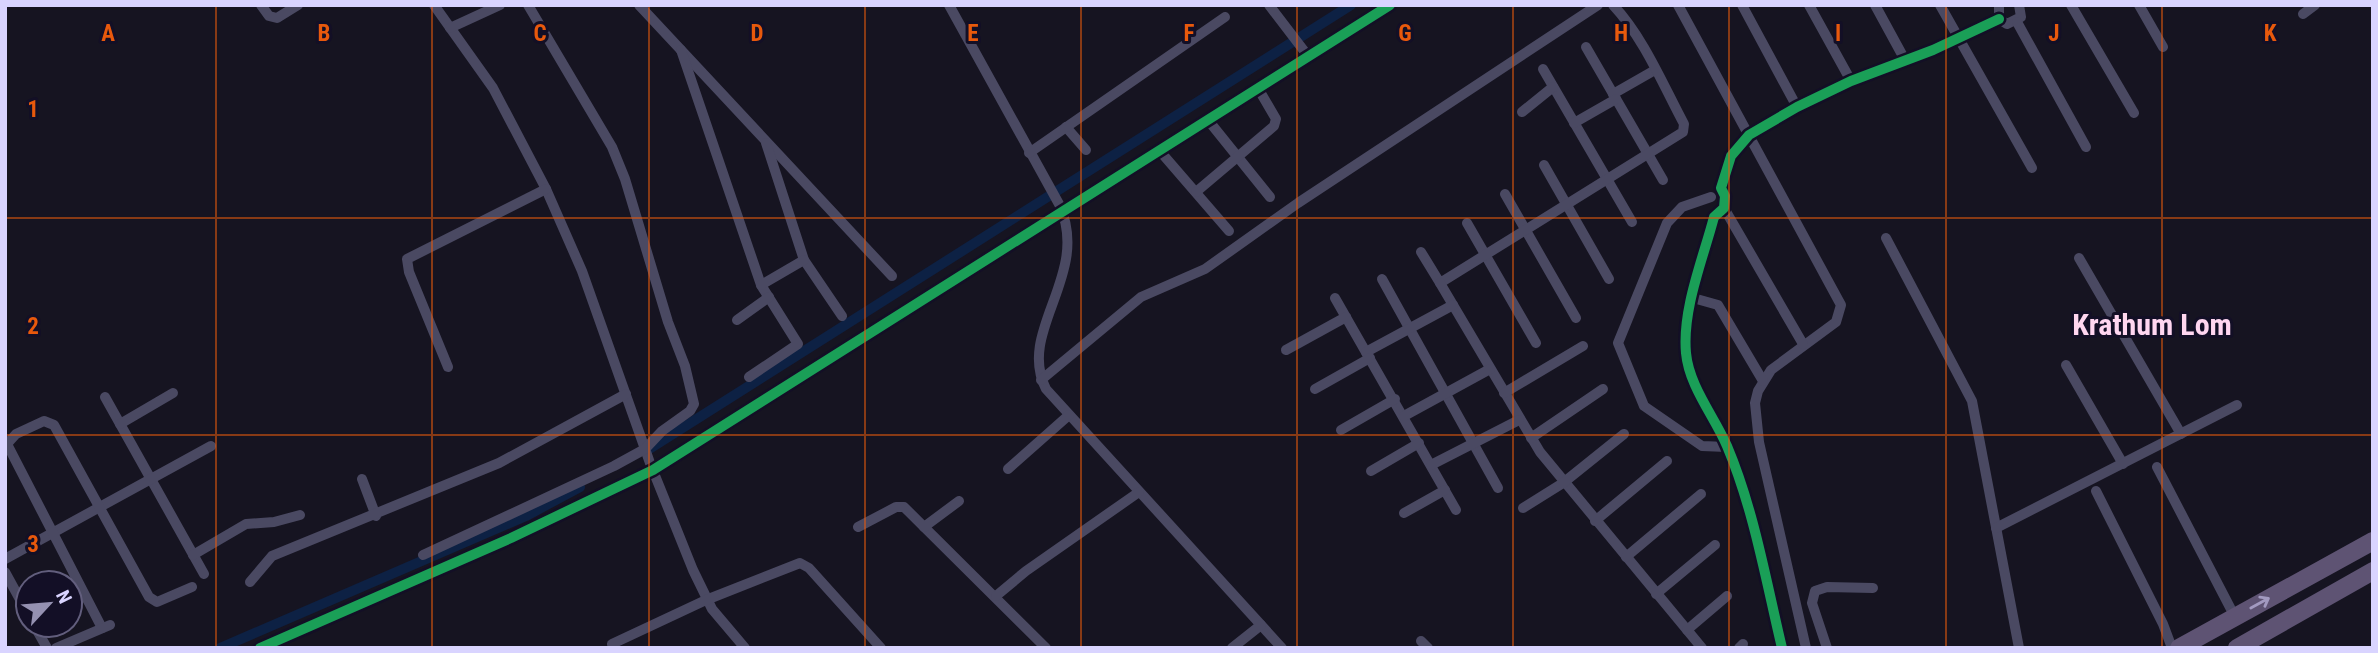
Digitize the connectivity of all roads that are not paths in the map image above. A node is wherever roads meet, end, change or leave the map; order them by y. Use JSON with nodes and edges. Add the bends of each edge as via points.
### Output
{"nodes":[{"id":1,"x":261,"y":5,"type":"edge"},
{"id":2,"x":298,"y":5,"type":"edge"},
{"id":3,"x":434,"y":5,"type":"edge"},
{"id":4,"x":500,"y":5,"type":"edge"},
{"id":5,"x":528,"y":5,"type":"edge"},
{"id":6,"x":639,"y":5,"type":"edge"},
{"id":7,"x":949,"y":5,"type":"edge"},
{"id":8,"x":1269,"y":5,"type":"edge"},
{"id":9,"x":1390,"y":5,"type":"edge"},
{"id":10,"x":1598,"y":5,"type":"edge"},
{"id":11,"x":1613,"y":5,"type":"edge"},
{"id":12,"x":1678,"y":5,"type":"edge"},
{"id":13,"x":1742,"y":5,"type":"edge"},
{"id":14,"x":1809,"y":5,"type":"edge"},
{"id":15,"x":1875,"y":5,"type":"edge"},
{"id":16,"x":1940,"y":5,"type":"edge"},
{"id":17,"x":1999,"y":5,"type":"edge"},
{"id":18,"x":2020,"y":5,"type":"edge"},
{"id":19,"x":2071,"y":5,"type":"edge"},
{"id":20,"x":2140,"y":5,"type":"edge"},
{"id":21,"x":2315,"y":5,"type":"edge"},
{"id":22,"x":2303,"y":14,"type":"dead end"},
{"id":23,"x":1225,"y":17,"type":"dead end"},
{"id":24,"x":1999,"y":19,"type":"junction"},
{"id":25,"x":2017,"y":22,"type":"junction"},
{"id":26,"x":450,"y":28,"type":"junction"},
{"id":27,"x":1959,"y":38,"type":"junction"},
{"id":28,"x":1586,"y":47,"type":"dead end"},
{"id":29,"x":2163,"y":47,"type":"dead end"},
{"id":30,"x":1303,"y":48,"type":"junction"},
{"id":31,"x":681,"y":50,"type":"junction"},
{"id":32,"x":1905,"y":60,"type":"junction"},
{"id":33,"x":1543,"y":69,"type":"dead end"},
{"id":34,"x":1655,"y":70,"type":"junction"},
{"id":35,"x":1851,"y":81,"type":"junction"},
{"id":36,"x":1553,"y":88,"type":"junction"},
{"id":37,"x":1262,"y":95,"type":"dead end"},
{"id":38,"x":1614,"y":97,"type":"junction"},
{"id":39,"x":1797,"y":107,"type":"junction"},
{"id":40,"x":1522,"y":112,"type":"dead end"},
{"id":41,"x":2134,"y":113,"type":"dead end"},
{"id":42,"x":1208,"y":120,"type":"junction"},
{"id":43,"x":1574,"y":123,"type":"junction"},
{"id":44,"x":1066,"y":127,"type":"junction"},
{"id":45,"x":1749,"y":135,"type":"junction"},
{"id":46,"x":765,"y":140,"type":"junction"},
{"id":47,"x":2086,"y":147,"type":"dead end"},
{"id":48,"x":1086,"y":150,"type":"dead end"},
{"id":49,"x":1159,"y":150,"type":"junction"},
{"id":50,"x":1029,"y":153,"type":"junction"},
{"id":51,"x":1647,"y":155,"type":"junction"},
{"id":52,"x":1236,"y":156,"type":"junction"},
{"id":53,"x":1544,"y":165,"type":"dead end"},
{"id":54,"x":2032,"y":168,"type":"dead end"},
{"id":55,"x":1606,"y":178,"type":"junction"},
{"id":56,"x":1663,"y":180,"type":"dead end"},
{"id":57,"x":1721,"y":188,"type":"junction"},
{"id":58,"x":546,"y":189,"type":"junction"},
{"id":59,"x":1196,"y":192,"type":"junction"},
{"id":60,"x":1505,"y":194,"type":"dead end"},
{"id":61,"x":1270,"y":197,"type":"dead end"},
{"id":62,"x":1711,"y":197,"type":"junction"},
{"id":63,"x":1058,"y":204,"type":"junction"},
{"id":64,"x":1567,"y":204,"type":"junction"},
{"id":65,"x":1724,"y":208,"type":"junction"},
{"id":66,"x":1714,"y":217,"type":"junction"},
{"id":67,"x":1632,"y":222,"type":"dead end"},
{"id":68,"x":1467,"y":223,"type":"dead end"},
{"id":69,"x":1526,"y":230,"type":"junction"},
{"id":70,"x":1229,"y":231,"type":"dead end"},
{"id":71,"x":1886,"y":238,"type":"dead end"},
{"id":72,"x":1421,"y":252,"type":"dead end"},
{"id":73,"x":1485,"y":254,"type":"junction"},
{"id":74,"x":2079,"y":258,"type":"dead end"},
{"id":75,"x":804,"y":260,"type":"junction"},
{"id":76,"x":892,"y":276,"type":"dead end"},
{"id":77,"x":1382,"y":279,"type":"dead end"},
{"id":78,"x":1609,"y":279,"type":"dead end"},
{"id":79,"x":1440,"y":283,"type":"junction"},
{"id":80,"x":761,"y":285,"type":"junction"},
{"id":81,"x":769,"y":297,"type":"junction"},
{"id":82,"x":1335,"y":298,"type":"dead end"},
{"id":83,"x":1693,"y":298,"type":"junction"},
{"id":84,"x":1453,"y":305,"type":"junction"},
{"id":85,"x":842,"y":316,"type":"dead end"},
{"id":86,"x":1346,"y":317,"type":"junction"},
{"id":87,"x":1576,"y":318,"type":"dead end"},
{"id":88,"x":737,"y":320,"type":"dead end"},
{"id":89,"x":1409,"y":329,"type":"junction"},
{"id":90,"x":1535,"y":343,"type":"dead end"},
{"id":91,"x":1803,"y":344,"type":"junction"},
{"id":92,"x":1583,"y":346,"type":"dead end"},
{"id":93,"x":1286,"y":350,"type":"dead end"},
{"id":94,"x":1368,"y":355,"type":"junction"},
{"id":95,"x":2066,"y":365,"type":"dead end"},
{"id":96,"x":448,"y":367,"type":"dead end"},
{"id":97,"x":1490,"y":369,"type":"junction"},
{"id":98,"x":749,"y":377,"type":"dead end"},
{"id":99,"x":1041,"y":380,"type":"junction"},
{"id":100,"x":1763,"y":382,"type":"junction"},
{"id":101,"x":1315,"y":389,"type":"dead end"},
{"id":102,"x":1603,"y":389,"type":"dead end"},
{"id":103,"x":173,"y":393,"type":"dead end"},
{"id":104,"x":1446,"y":393,"type":"junction"},
{"id":105,"x":1504,"y":393,"type":"junction"},
{"id":106,"x":626,"y":394,"type":"junction"},
{"id":107,"x":105,"y":397,"type":"dead end"},
{"id":108,"x":1395,"y":399,"type":"junction"},
{"id":109,"x":2237,"y":405,"type":"dead end"},
{"id":110,"x":1069,"y":415,"type":"junction"},
{"id":111,"x":1404,"y":416,"type":"junction"},
{"id":112,"x":1519,"y":420,"type":"junction"},
{"id":113,"x":120,"y":424,"type":"junction"},
{"id":114,"x":1341,"y":430,"type":"dead end"},
{"id":115,"x":2181,"y":433,"type":"junction"},
{"id":116,"x":1624,"y":434,"type":"dead end"},
{"id":117,"x":1531,"y":438,"type":"junction"},
{"id":118,"x":1419,"y":443,"type":"junction"},
{"id":119,"x":1474,"y":443,"type":"junction"},
{"id":120,"x":211,"y":446,"type":"dead end"},
{"id":121,"x":1727,"y":447,"type":"junction"},
{"id":122,"x":645,"y":449,"type":"junction"},
{"id":123,"x":1667,"y":461,"type":"dead end"},
{"id":124,"x":2123,"y":464,"type":"junction"},
{"id":125,"x":1431,"y":465,"type":"junction"},
{"id":126,"x":651,"y":467,"type":"junction"},
{"id":127,"x":2157,"y":467,"type":"dead end"},
{"id":128,"x":1008,"y":469,"type":"dead end"},
{"id":129,"x":1371,"y":471,"type":"dead end"},
{"id":130,"x":362,"y":478,"type":"dead end"},
{"id":131,"x":150,"y":479,"type":"junction"},
{"id":132,"x":1563,"y":483,"type":"junction"},
{"id":133,"x":1498,"y":488,"type":"dead end"},
{"id":134,"x":1445,"y":490,"type":"junction"},
{"id":135,"x":2096,"y":491,"type":"dead end"},
{"id":136,"x":1139,"y":492,"type":"junction"},
{"id":137,"x":1701,"y":494,"type":"dead end"},
{"id":138,"x":959,"y":501,"type":"dead end"},
{"id":139,"x":99,"y":508,"type":"junction"},
{"id":140,"x":1523,"y":508,"type":"dead end"},
{"id":141,"x":1456,"y":510,"type":"dead end"},
{"id":142,"x":1404,"y":513,"type":"dead end"},
{"id":143,"x":300,"y":515,"type":"dead end"},
{"id":144,"x":376,"y":516,"type":"junction"},
{"id":145,"x":1595,"y":521,"type":"junction"},
{"id":146,"x":858,"y":527,"type":"dead end"},
{"id":147,"x":924,"y":527,"type":"junction"},
{"id":148,"x":1996,"y":527,"type":"junction"},
{"id":149,"x":51,"y":534,"type":"junction"},
{"id":150,"x":2373,"y":541,"type":"edge"},
{"id":151,"x":1715,"y":545,"type":"dead end"},
{"id":152,"x":193,"y":555,"type":"junction"},
{"id":153,"x":423,"y":555,"type":"dead end"},
{"id":154,"x":1626,"y":557,"type":"junction"},
{"id":155,"x":5,"y":559,"type":"edge"},
{"id":156,"x":2373,"y":571,"type":"edge"},
{"id":157,"x":5,"y":572,"type":"edge"},
{"id":158,"x":204,"y":574,"type":"dead end"},
{"id":159,"x":250,"y":582,"type":"dead end"},
{"id":160,"x":192,"y":587,"type":"dead end"},
{"id":161,"x":14,"y":588,"type":"edge"},
{"id":162,"x":1873,"y":588,"type":"dead end"},
{"id":163,"x":1656,"y":594,"type":"junction"},
{"id":164,"x":996,"y":596,"type":"junction"},
{"id":165,"x":1727,"y":596,"type":"dead end"},
{"id":166,"x":706,"y":600,"type":"junction"},
{"id":167,"x":2235,"y":617,"type":"junction"},
{"id":168,"x":1261,"y":625,"type":"junction"},
{"id":169,"x":1686,"y":630,"type":"junction"},
{"id":170,"x":56,"y":648,"type":"edge"},
{"id":171,"x":260,"y":648,"type":"edge"},
{"id":172,"x":613,"y":648,"type":"edge"},
{"id":173,"x":746,"y":648,"type":"edge"},
{"id":174,"x":881,"y":648,"type":"edge"},
{"id":175,"x":1046,"y":648,"type":"edge"},
{"id":176,"x":1232,"y":648,"type":"edge"},
{"id":177,"x":1282,"y":648,"type":"edge"},
{"id":178,"x":1702,"y":648,"type":"edge"},
{"id":179,"x":1782,"y":648,"type":"edge"},
{"id":180,"x":1807,"y":648,"type":"edge"},
{"id":181,"x":1827,"y":648,"type":"edge"},
{"id":182,"x":2019,"y":648,"type":"edge"},
{"id":183,"x":2172,"y":648,"type":"edge"},
{"id":184,"x":2179,"y":648,"type":"edge"},
{"id":185,"x":2237,"y":648,"type":"edge"}],
"edges":[{"from":1,"to":2,"type":"street","via":[[277,18]]},
{"from":3,"to":26,"type":"street"},
{"from":4,"to":26,"type":"street"},
{"from":5,"to":122,"type":"street","via":[[612,147],[692,390],[690,411]]},
{"from":6,"to":31,"type":"street"},
{"from":7,"to":50,"type":"street"},
{"from":8,"to":30,"type":"street"},
{"from":9,"to":30,"type":"street"},
{"from":10,"to":99,"type":"street","via":[[1205,269],[1141,297]]},
{"from":11,"to":34,"type":"street"},
{"from":12,"to":45,"type":"street"},
{"from":13,"to":39,"type":"street"},
{"from":14,"to":35,"type":"street"},
{"from":15,"to":32,"type":"street"},
{"from":16,"to":27,"type":"street"},
{"from":17,"to":24,"type":"street"},
{"from":18,"to":25,"type":"street"},
{"from":19,"to":41,"type":"street"},
{"from":20,"to":29,"type":"street"},
{"from":21,"to":22,"type":"street"},
{"from":23,"to":44,"type":"street"},
{"from":24,"to":25,"type":"street","via":[[2007,24]]},
{"from":24,"to":27,"type":"street"},
{"from":25,"to":47,"type":"street"},
{"from":26,"to":58,"type":"street","via":[[493,88]]},
{"from":27,"to":32,"type":"street"},
{"from":27,"to":54,"type":"street"},
{"from":28,"to":38,"type":"street"},
{"from":30,"to":42,"type":"street"},
{"from":31,"to":46,"type":"street"},
{"from":31,"to":80,"type":"street"},
{"from":32,"to":35,"type":"street"},
{"from":33,"to":36,"type":"street"},
{"from":34,"to":38,"type":"street"},
{"from":34,"to":51,"type":"street","via":[[1685,128]]},
{"from":35,"to":39,"type":"street"},
{"from":36,"to":40,"type":"street"},
{"from":36,"to":43,"type":"street"},
{"from":37,"to":52,"type":"street","via":[[1276,119],[1274,126]]},
{"from":38,"to":43,"type":"street"},
{"from":38,"to":51,"type":"street"},
{"from":39,"to":45,"type":"street"},
{"from":42,"to":49,"type":"street"},
{"from":42,"to":52,"type":"street"},
{"from":43,"to":55,"type":"street"},
{"from":44,"to":48,"type":"street"},
{"from":44,"to":50,"type":"street"},
{"from":45,"to":57,"type":"street","via":[[1731,156]]},
{"from":45,"to":91,"type":"street","via":[[1841,305],[1836,323]]},
{"from":46,"to":75,"type":"street"},
{"from":46,"to":76,"type":"street"},
{"from":49,"to":59,"type":"street"},
{"from":49,"to":63,"type":"street"},
{"from":50,"to":63,"type":"street"},
{"from":51,"to":55,"type":"street"},
{"from":51,"to":56,"type":"street"},
{"from":52,"to":59,"type":"street"},
{"from":52,"to":61,"type":"street"},
{"from":53,"to":64,"type":"street"},
{"from":55,"to":64,"type":"street"},
{"from":55,"to":67,"type":"street"},
{"from":57,"to":62,"type":"street"},
{"from":57,"to":65,"type":"street"},
{"from":58,"to":96,"type":"street","via":[[407,259]]},
{"from":58,"to":106,"type":"street","via":[[582,271]]},
{"from":59,"to":70,"type":"street"},
{"from":60,"to":69,"type":"street"},
{"from":62,"to":66,"type":"street","via":[[1709,208]]},
{"from":62,"to":121,"type":"street","via":[[1682,207],[1667,223],[1618,343],[1644,406],[1702,446]]},
{"from":63,"to":99,"type":"street","via":[[1069,249],[1041,343]]},
{"from":63,"to":126,"type":"street"},
{"from":64,"to":69,"type":"street"},
{"from":64,"to":78,"type":"street"},
{"from":65,"to":66,"type":"street"},
{"from":65,"to":91,"type":"street"},
{"from":66,"to":83,"type":"street"},
{"from":68,"to":73,"type":"street"},
{"from":69,"to":73,"type":"street"},
{"from":69,"to":87,"type":"street"},
{"from":71,"to":148,"type":"street","via":[[1972,401]]},
{"from":72,"to":79,"type":"street"},
{"from":73,"to":79,"type":"street"},
{"from":73,"to":90,"type":"street"},
{"from":74,"to":115,"type":"street"},
{"from":75,"to":80,"type":"street"},
{"from":75,"to":85,"type":"street"},
{"from":77,"to":89,"type":"street"},
{"from":79,"to":84,"type":"street"},
{"from":80,"to":81,"type":"street"},
{"from":81,"to":88,"type":"street"},
{"from":81,"to":98,"type":"street","via":[[798,344]]},
{"from":82,"to":86,"type":"street"},
{"from":83,"to":100,"type":"street","via":[[1718,305]]},
{"from":83,"to":121,"type":"street","via":[[1686,336],[1688,365]]},
{"from":84,"to":89,"type":"street"},
{"from":84,"to":97,"type":"street"},
{"from":86,"to":93,"type":"street"},
{"from":86,"to":94,"type":"street"},
{"from":89,"to":94,"type":"street"},
{"from":89,"to":104,"type":"street"},
{"from":91,"to":100,"type":"street","via":[[1780,361]]},
{"from":92,"to":105,"type":"street"},
{"from":94,"to":101,"type":"street"},
{"from":94,"to":108,"type":"street"},
{"from":95,"to":124,"type":"street"},
{"from":97,"to":104,"type":"street"},
{"from":97,"to":105,"type":"street"},
{"from":99,"to":110,"type":"street"},
{"from":100,"to":180,"type":"street","via":[[1754,416]]},
{"from":102,"to":117,"type":"street"},
{"from":103,"to":113,"type":"street"},
{"from":104,"to":111,"type":"street"},
{"from":104,"to":119,"type":"street"},
{"from":105,"to":112,"type":"street"},
{"from":106,"to":122,"type":"street"},
{"from":106,"to":144,"type":"street","via":[[499,463]]},
{"from":107,"to":113,"type":"street"},
{"from":108,"to":111,"type":"street"},
{"from":108,"to":114,"type":"street"},
{"from":109,"to":115,"type":"street"},
{"from":110,"to":128,"type":"street"},
{"from":110,"to":136,"type":"street"},
{"from":111,"to":118,"type":"street"},
{"from":112,"to":117,"type":"street"},
{"from":112,"to":119,"type":"street"},
{"from":113,"to":131,"type":"street"},
{"from":115,"to":124,"type":"street"},
{"from":116,"to":132,"type":"street"},
{"from":117,"to":132,"type":"street"},
{"from":118,"to":125,"type":"street"},
{"from":118,"to":129,"type":"street"},
{"from":119,"to":125,"type":"street"},
{"from":119,"to":133,"type":"street"},
{"from":120,"to":131,"type":"street"},
{"from":121,"to":179,"type":"street","via":[[1756,537]]},
{"from":122,"to":126,"type":"street"},
{"from":122,"to":153,"type":"street"},
{"from":123,"to":145,"type":"street"},
{"from":124,"to":148,"type":"street"},
{"from":125,"to":134,"type":"street"},
{"from":126,"to":166,"type":"street"},
{"from":126,"to":171,"type":"street","via":[[512,538]]},
{"from":127,"to":167,"type":"street"},
{"from":130,"to":144,"type":"street"},
{"from":131,"to":139,"type":"street"},
{"from":131,"to":152,"type":"street"},
{"from":132,"to":140,"type":"street"},
{"from":132,"to":145,"type":"street"},
{"from":134,"to":141,"type":"street"},
{"from":134,"to":142,"type":"street"},
{"from":135,"to":183,"type":"street"},
{"from":136,"to":164,"type":"street"},
{"from":136,"to":168,"type":"street"},
{"from":137,"to":154,"type":"street"},
{"from":138,"to":147,"type":"street"},
{"from":139,"to":149,"type":"street"},
{"from":139,"to":149,"type":"street","via":[[54,425],[44,421],[16,434],[8,439],[9,451]]},
{"from":139,"to":160,"type":"street","via":[[149,597],[157,602]]},
{"from":143,"to":152,"type":"street","via":[[246,524]]},
{"from":144,"to":159,"type":"street","via":[[272,556]]},
{"from":145,"to":154,"type":"street"},
{"from":146,"to":147,"type":"street","via":[[900,506]]},
{"from":147,"to":164,"type":"street"},
{"from":148,"to":182,"type":"street"},
{"from":149,"to":155,"type":"street"},
{"from":149,"to":170,"type":"street","via":[[106,626]]},
{"from":167,"to":150,"type":"main road","one_way":true},
{"from":151,"to":163,"type":"street"},
{"from":152,"to":158,"type":"street"},
{"from":154,"to":163,"type":"street"},
{"from":156,"to":185,"type":"main road"},
{"from":157,"to":161,"type":"street"},
{"from":162,"to":181,"type":"street","via":[[1815,591],[1812,603]]},
{"from":163,"to":169,"type":"street"},
{"from":164,"to":175,"type":"street"},
{"from":165,"to":169,"type":"street"},
{"from":166,"to":172,"type":"street","via":[[612,644]]},
{"from":166,"to":173,"type":"street"},
{"from":166,"to":174,"type":"street","via":[[804,564]]},
{"from":167,"to":184,"type":"main road"},
{"from":168,"to":176,"type":"street"},
{"from":168,"to":177,"type":"street"},
{"from":169,"to":178,"type":"street"}]}
